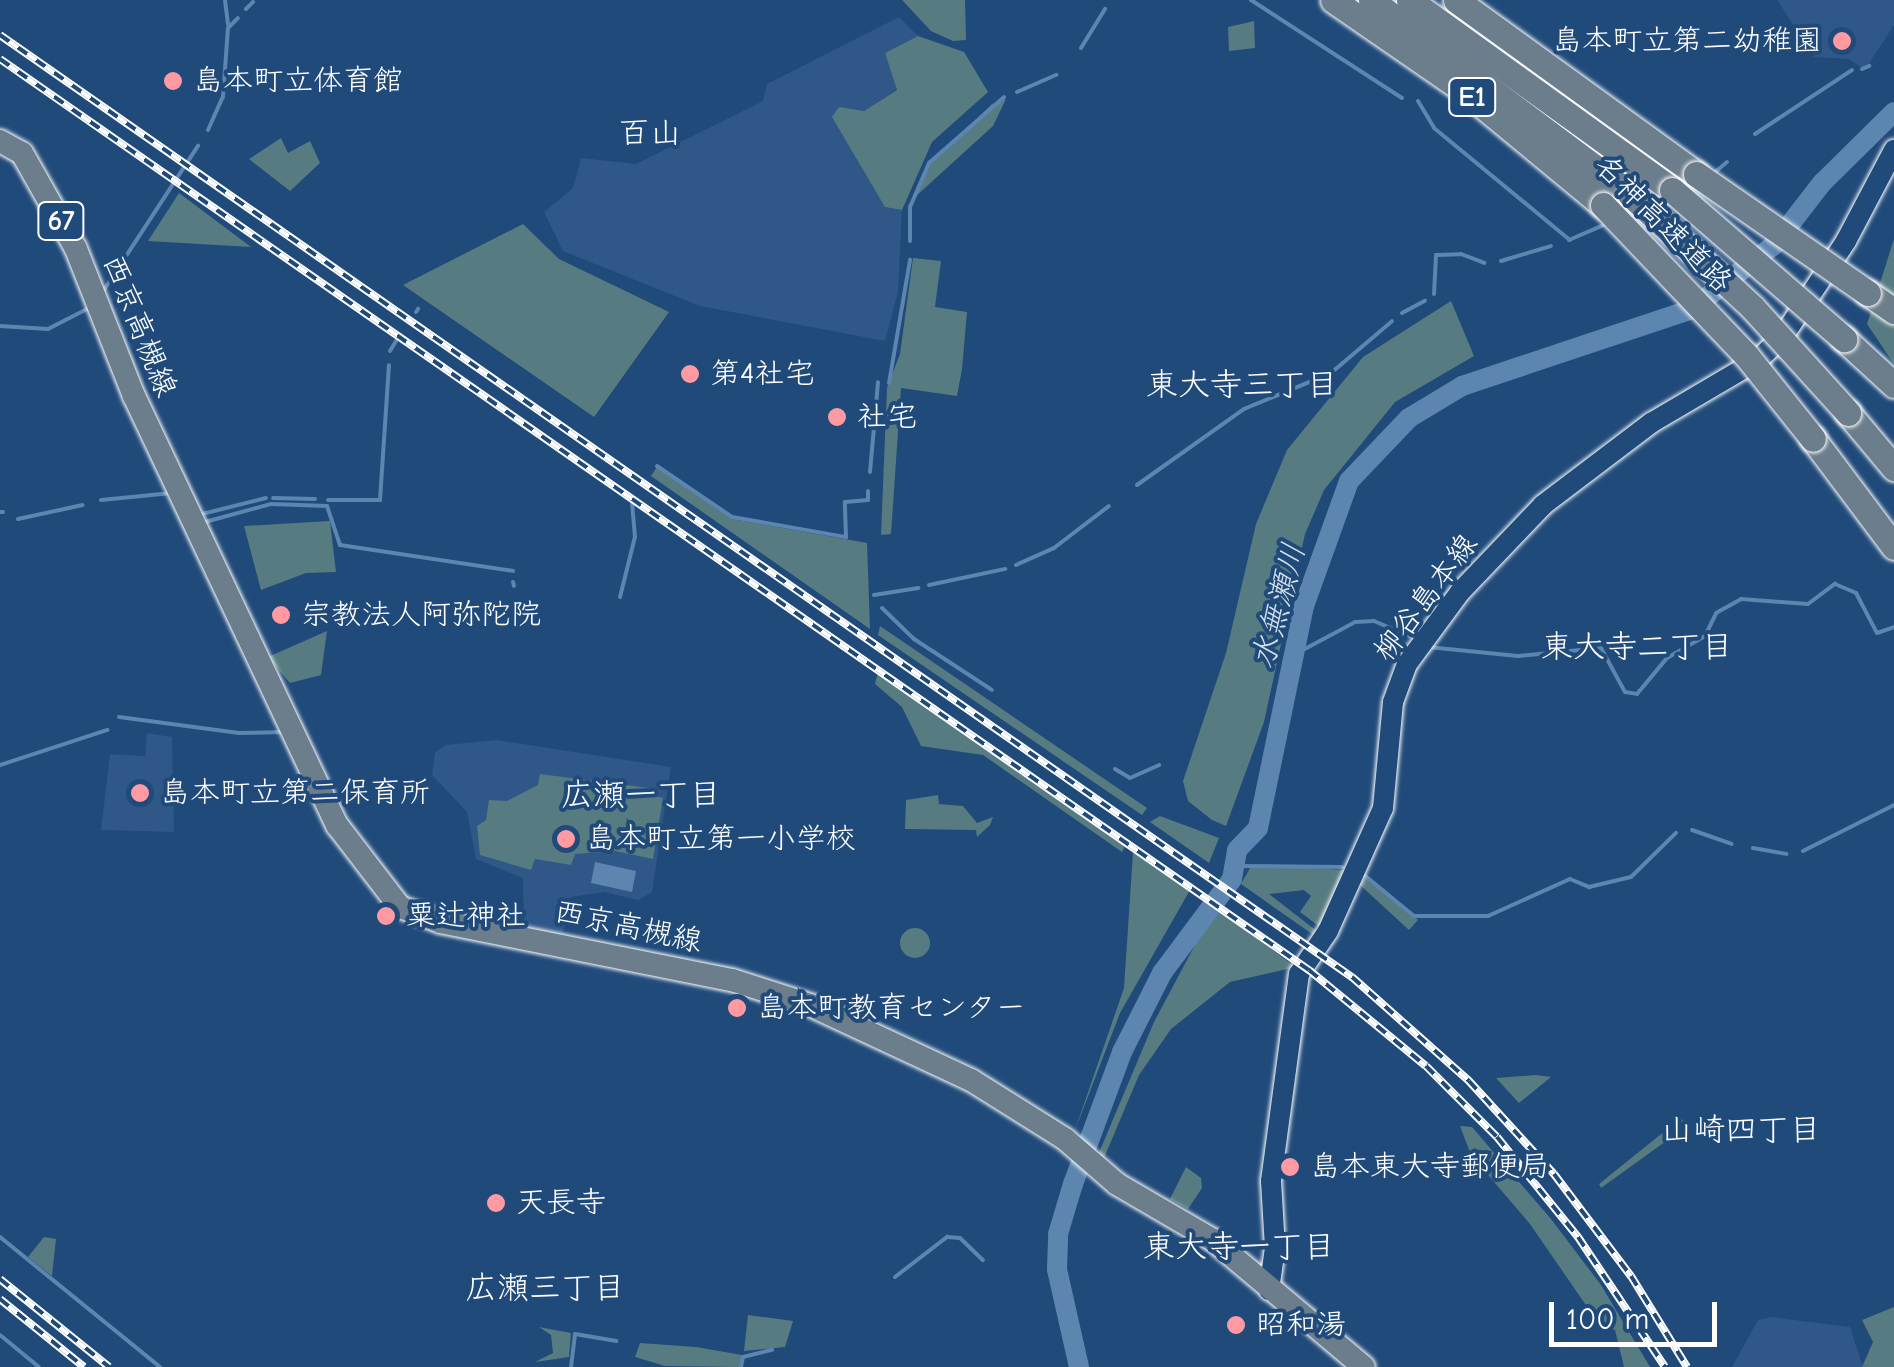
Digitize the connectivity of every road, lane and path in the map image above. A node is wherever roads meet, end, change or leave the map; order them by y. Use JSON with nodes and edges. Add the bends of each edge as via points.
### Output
{"nodes":[{"id":1,"x":1333,"y":0,"type":"edge"},
{"id":2,"x":1370,"y":0,"type":"edge"},
{"id":3,"x":1409,"y":0,"type":"edge"},
{"id":4,"x":1456,"y":0,"type":"edge"},
{"id":5,"x":0,"y":141,"type":"edge"},
{"id":6,"x":1894,"y":150,"type":"edge"},
{"id":7,"x":1894,"y":311,"type":"edge"},
{"id":8,"x":1894,"y":385,"type":"edge"},
{"id":9,"x":1894,"y":468,"type":"edge"},
{"id":10,"x":1894,"y":547,"type":"edge"},
{"id":11,"x":1269,"y":1290,"type":"junction"},
{"id":12,"x":1364,"y":1367,"type":"edge"}],
"edges":[{"from":1,"to":10,"type":"highway","name":"名神高速道路","number":"E1","bridge":true,"via":[[1465,91],[1603,205],[1746,355]]},
{"from":2,"to":9,"type":"highway","name":"名神高速道路","number":"E1","bridge":true,"via":[[1630,194],[1752,307]]},
{"from":3,"to":8,"type":"highway","name":"名神高速道路","number":"E1","bridge":true,"via":[[1672,190]]},
{"from":4,"to":7,"type":"highway","name":"名神高速道路","number":"E1","bridge":true},
{"from":5,"to":11,"type":"main road","name":"西京高槻線","number":"67","via":[[22,153],[96,300],[155,442],[336,825],[400,907],[456,925],[692,970],[810,1005],[972,1080],[1213,1240]]},
{"from":6,"to":11,"type":"main road","name":"柳谷島本線","via":[[1846,241],[1784,335],[1758,360],[1651,423],[1543,505],[1460,592],[1406,664],[1393,702],[1383,808],[1328,931],[1299,974],[1271,1181],[1275,1248]]},
{"from":11,"to":12,"type":"main road","name":"西京高槻線","number":"67"}]}
